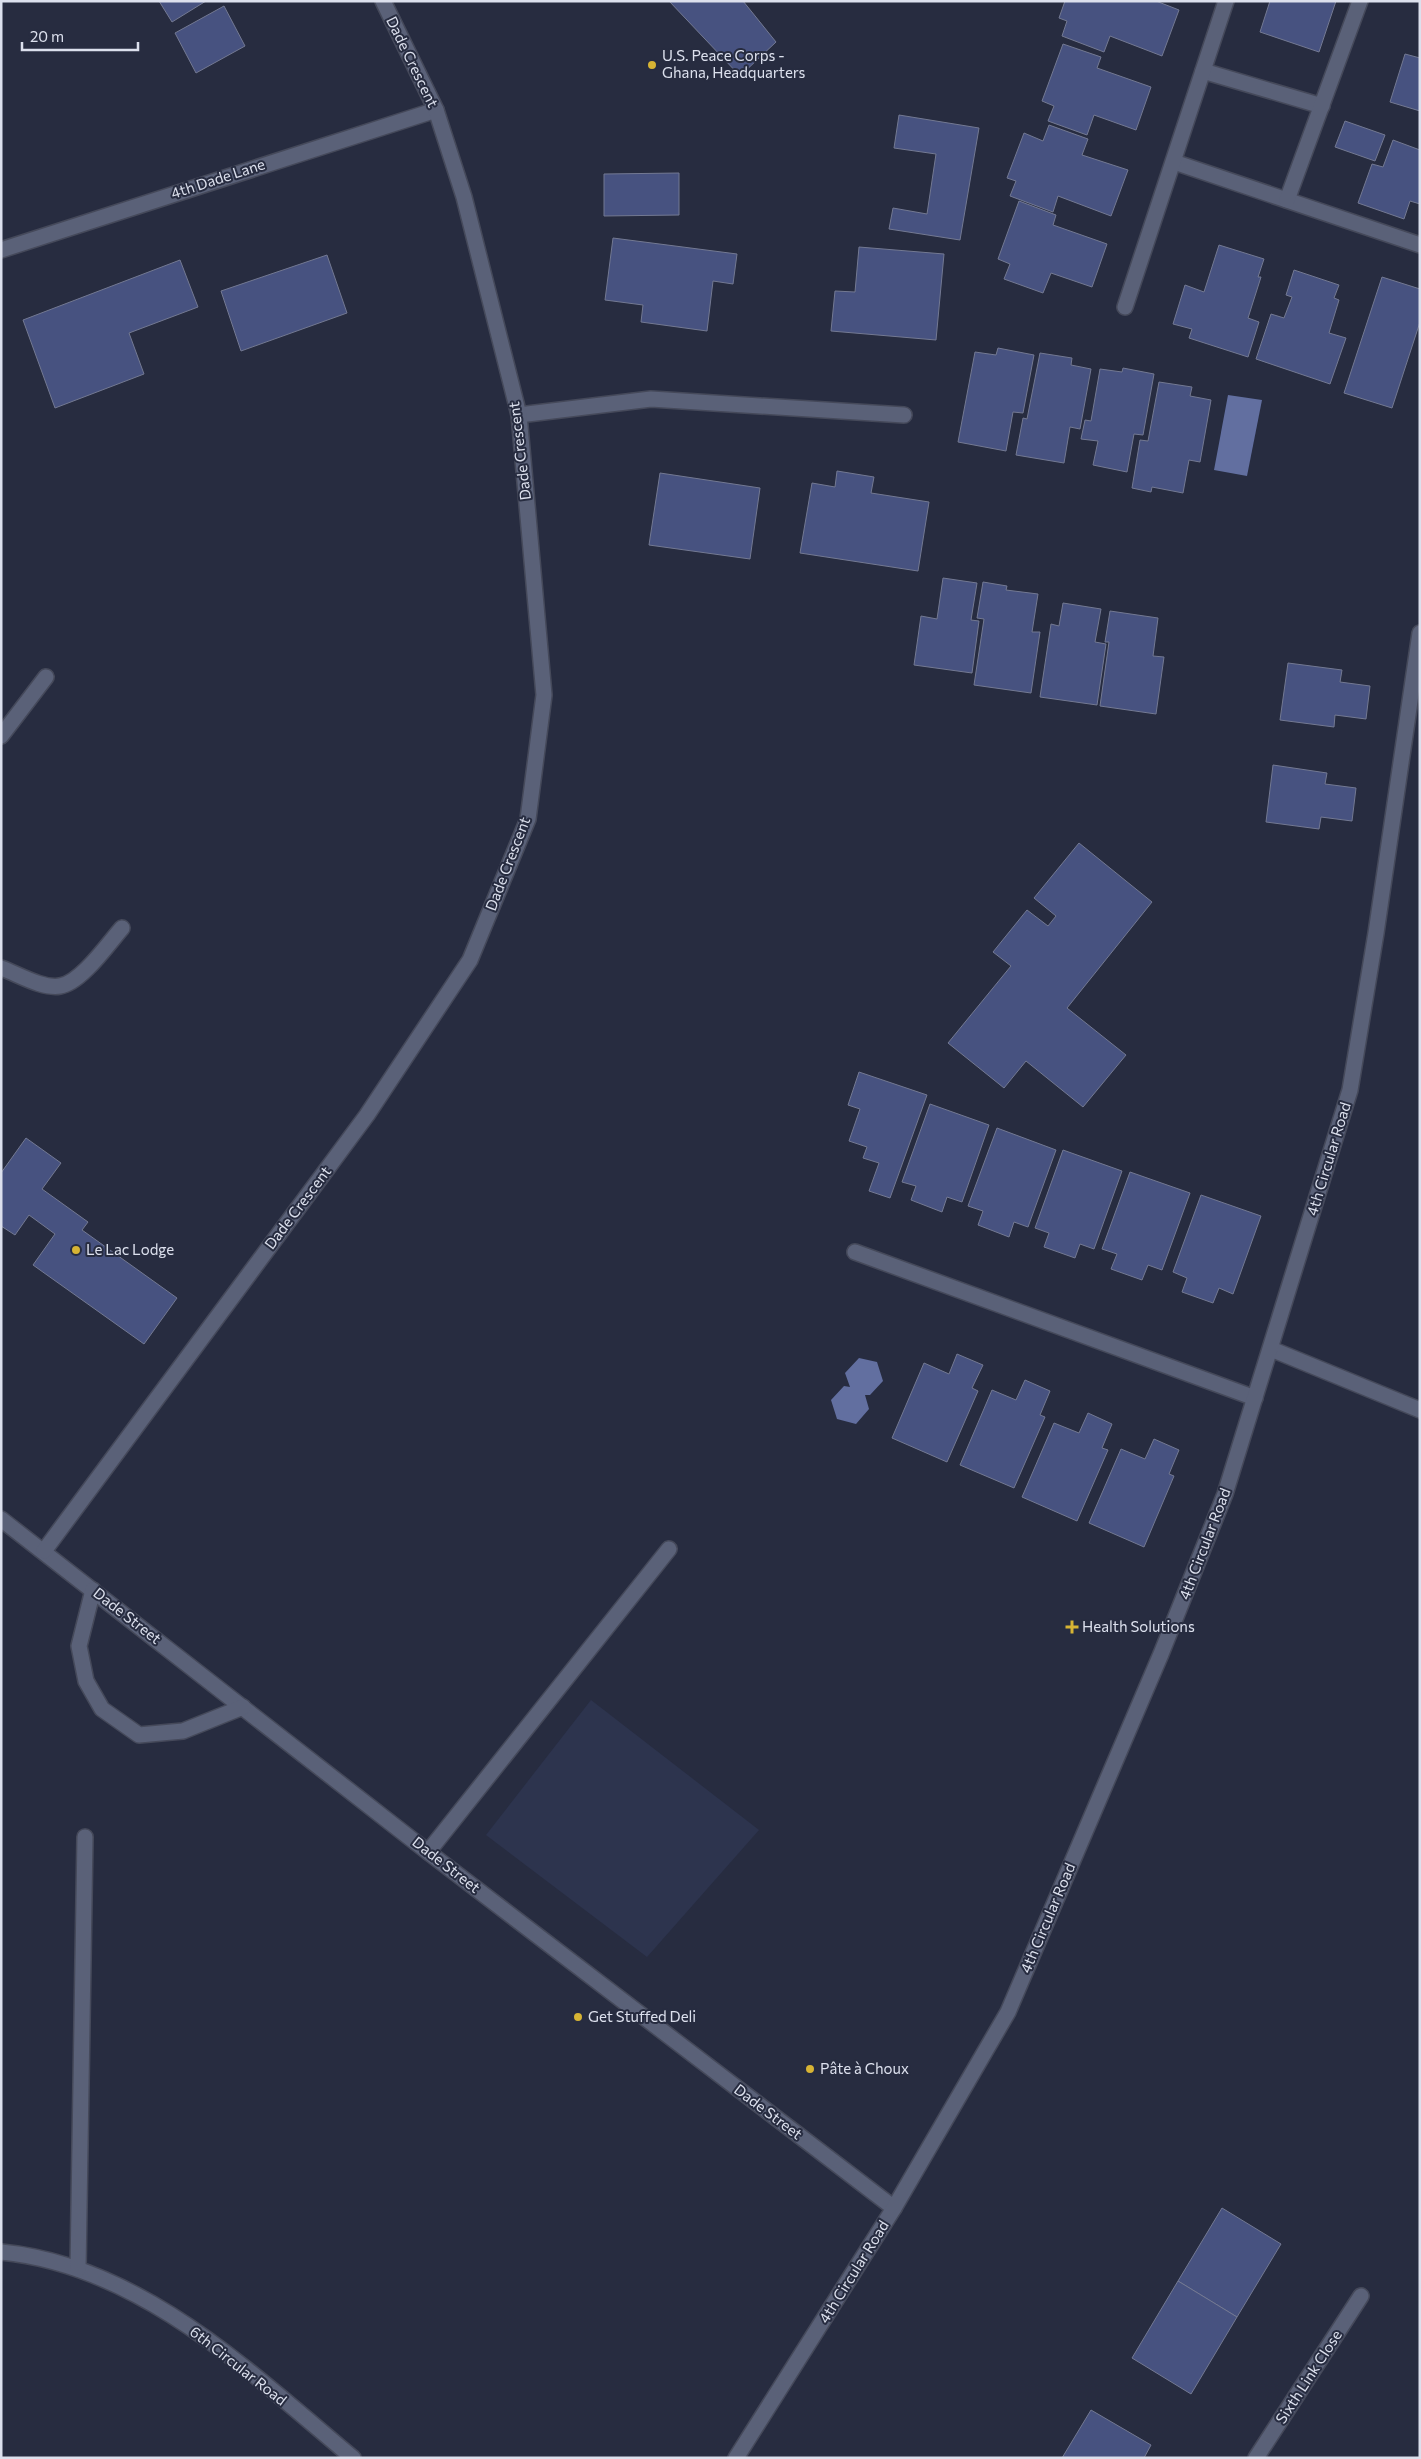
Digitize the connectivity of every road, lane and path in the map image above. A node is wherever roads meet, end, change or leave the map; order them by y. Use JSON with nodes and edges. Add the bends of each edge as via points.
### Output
{"nodes":[{"id":1,"x":383,"y":1,"type":"edge"},
{"id":2,"x":1226,"y":1,"type":"edge"},
{"id":3,"x":1360,"y":1,"type":"edge"},
{"id":4,"x":1203,"y":71,"type":"junction"},
{"id":5,"x":1322,"y":106,"type":"junction"},
{"id":6,"x":436,"y":110,"type":"junction"},
{"id":7,"x":1174,"y":162,"type":"junction"},
{"id":8,"x":1287,"y":200,"type":"junction"},
{"id":9,"x":1420,"y":245,"type":"edge"},
{"id":10,"x":1,"y":250,"type":"edge"},
{"id":11,"x":1125,"y":306,"type":"dead end"},
{"id":12,"x":519,"y":415,"type":"junction"},
{"id":13,"x":904,"y":415,"type":"dead end"},
{"id":14,"x":1420,"y":633,"type":"edge"},
{"id":15,"x":46,"y":677,"type":"dead end"},
{"id":16,"x":1,"y":736,"type":"edge"},
{"id":17,"x":122,"y":928,"type":"dead end"},
{"id":18,"x":1,"y":968,"type":"edge"},
{"id":19,"x":855,"y":1252,"type":"dead end"},
{"id":20,"x":1271,"y":1349,"type":"junction"},
{"id":21,"x":1255,"y":1398,"type":"junction"},
{"id":22,"x":1420,"y":1410,"type":"edge"},
{"id":23,"x":1,"y":1519,"type":"edge"},
{"id":24,"x":669,"y":1549,"type":"dead end"},
{"id":25,"x":44,"y":1551,"type":"junction"},
{"id":26,"x":93,"y":1590,"type":"junction"},
{"id":27,"x":243,"y":1707,"type":"junction"},
{"id":28,"x":85,"y":1837,"type":"dead end"},
{"id":29,"x":428,"y":1852,"type":"junction"},
{"id":30,"x":894,"y":2208,"type":"junction"},
{"id":31,"x":1,"y":2252,"type":"edge"},
{"id":32,"x":78,"y":2269,"type":"junction"},
{"id":33,"x":1361,"y":2296,"type":"dead end"},
{"id":34,"x":353,"y":2458,"type":"edge"},
{"id":35,"x":736,"y":2458,"type":"edge"},
{"id":36,"x":1256,"y":2458,"type":"edge"}],
"edges":[{"from":1,"to":6,"type":"street","name":"Dade Crescent"},
{"from":2,"to":4,"type":"street"},
{"from":3,"to":5,"type":"street"},
{"from":4,"to":5,"type":"street"},
{"from":4,"to":7,"type":"street"},
{"from":5,"to":8,"type":"street"},
{"from":6,"to":10,"type":"street","name":"4th Dade Lane"},
{"from":6,"to":12,"type":"street","name":"Dade Crescent","via":[[464,197]]},
{"from":7,"to":8,"type":"street"},
{"from":7,"to":11,"type":"street"},
{"from":8,"to":9,"type":"street"},
{"from":12,"to":13,"type":"street","via":[[651,399]]},
{"from":12,"to":25,"type":"street","name":"Dade Crescent","via":[[544,695],[528,819],[470,960],[367,1115]]},
{"from":14,"to":20,"type":"street","name":"4th Circular Road","via":[[1350,1090]]},
{"from":15,"to":16,"type":"street"},
{"from":17,"to":18,"type":"street","via":[[74,981],[60,986],[47,985]]},
{"from":19,"to":21,"type":"street"},
{"from":20,"to":21,"type":"street","name":"4th Circular Road"},
{"from":20,"to":22,"type":"street"},
{"from":21,"to":30,"type":"street","name":"4th Circular Road","via":[[1225,1494],[1161,1654],[1008,2012]]},
{"from":23,"to":25,"type":"street","name":"Dade Street"},
{"from":24,"to":29,"type":"street"},
{"from":25,"to":26,"type":"street","name":"Dade Street"},
{"from":26,"to":27,"type":"street","name":"Dade Street"},
{"from":26,"to":27,"type":"street","via":[[79,1646],[86,1680],[102,1709],[140,1735],[183,1731]]},
{"from":27,"to":29,"type":"street","name":"Dade Street"},
{"from":28,"to":32,"type":"street"},
{"from":29,"to":30,"type":"street","name":"Dade Street"},
{"from":30,"to":35,"type":"street","name":"4th Circular Road"},
{"from":31,"to":32,"type":"street","name":"6th Circular Road"},
{"from":32,"to":34,"type":"street","name":"6th Circular Road","via":[[156,2305],[225,2351]]},
{"from":33,"to":36,"type":"street","name":"Sixth Link Close"}]}
